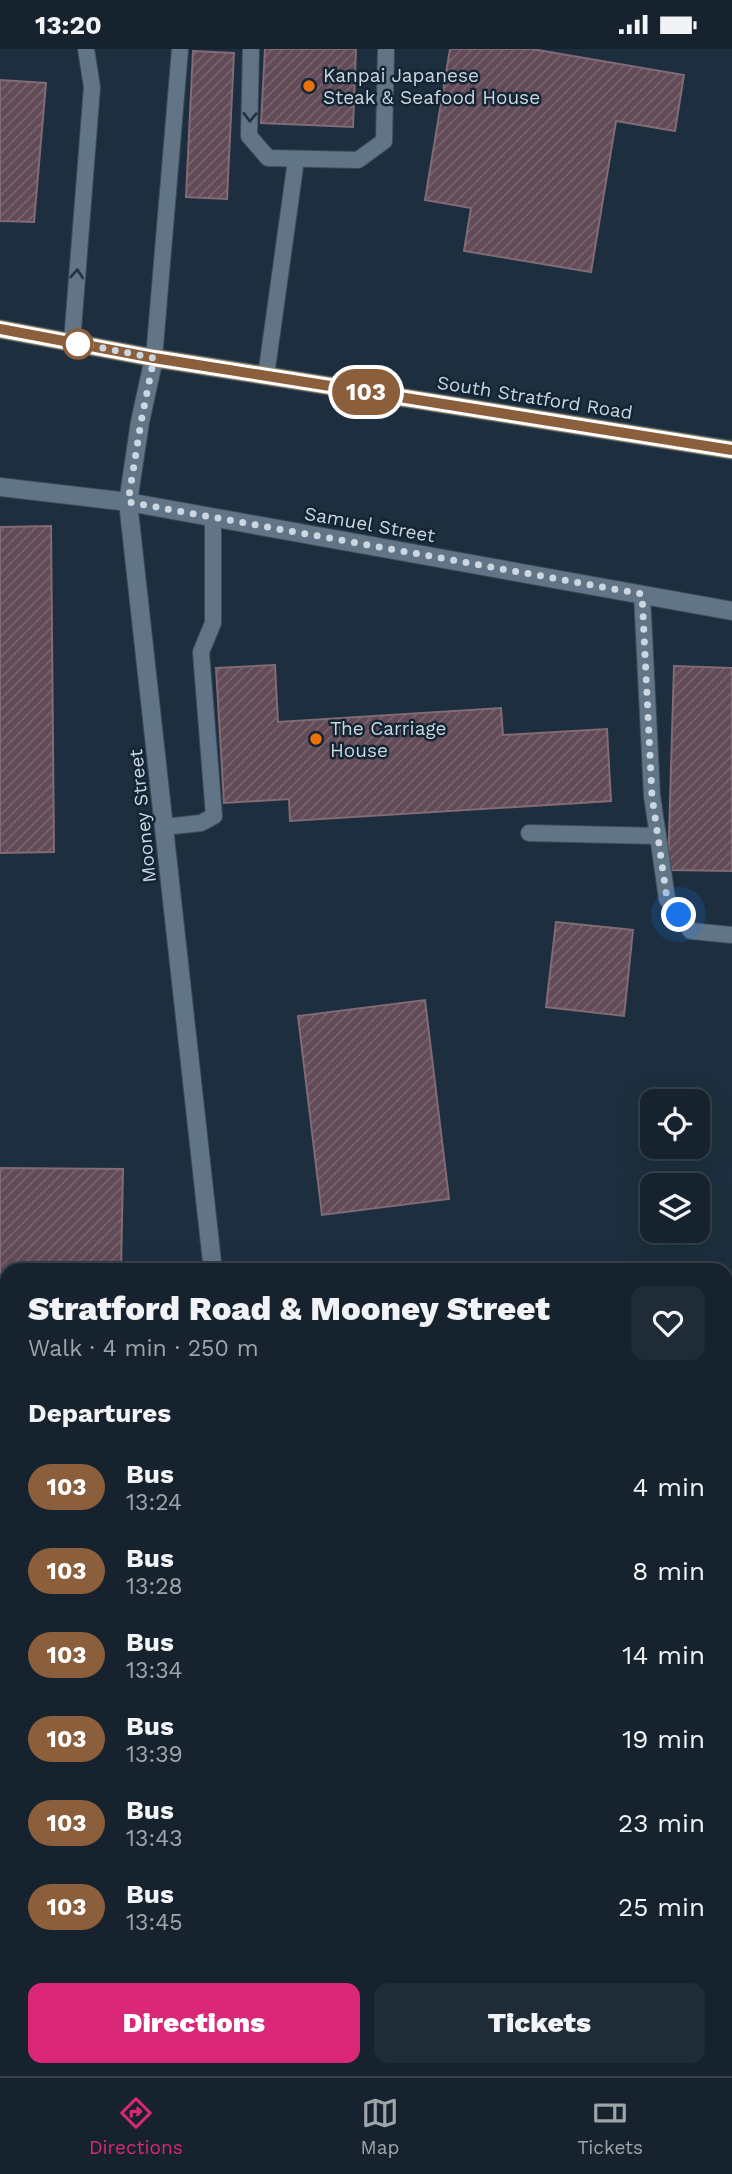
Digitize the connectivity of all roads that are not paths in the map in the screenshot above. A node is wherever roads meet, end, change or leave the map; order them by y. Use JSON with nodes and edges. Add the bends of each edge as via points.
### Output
{"nodes":[{"id":1,"x":86,"y":49,"type":"edge"},
{"id":2,"x":180,"y":49,"type":"edge"},
{"id":3,"x":251,"y":49,"type":"edge"},
{"id":4,"x":386,"y":49,"type":"edge"},
{"id":5,"x":296,"y":160,"type":"junction"},
{"id":6,"x":0,"y":329,"type":"edge"},
{"id":7,"x":72,"y":342,"type":"junction"},
{"id":8,"x":154,"y":358,"type":"junction"},
{"id":9,"x":266,"y":376,"type":"junction"},
{"id":10,"x":732,"y":450,"type":"edge"},
{"id":11,"x":0,"y":487,"type":"edge"},
{"id":12,"x":128,"y":502,"type":"junction"},
{"id":13,"x":214,"y":517,"type":"junction"},
{"id":14,"x":642,"y":594,"type":"junction"},
{"id":15,"x":732,"y":611,"type":"edge"},
{"id":16,"x":164,"y":827,"type":"junction"},
{"id":17,"x":529,"y":833,"type":"dead end"},
{"id":18,"x":658,"y":836,"type":"junction"},
{"id":19,"x":732,"y":935,"type":"edge"},
{"id":20,"x":212,"y":1263,"type":"edge"}],
"edges":[{"from":7,"to":1,"type":"lane","one_way":true,"via":[[92,87]]},
{"from":2,"to":8,"type":"lane"},
{"from":3,"to":5,"type":"lane","one_way":true,"via":[[249,136],[268,158]]},
{"from":4,"to":5,"type":"lane","via":[[384,141],[358,160]]},
{"from":5,"to":9,"type":"lane"},
{"from":6,"to":7,"type":"main road","name":"South Stratford Road"},
{"from":7,"to":8,"type":"main road","name":"South Stratford Road"},
{"from":8,"to":9,"type":"main road","name":"South Stratford Road"},
{"from":8,"to":12,"type":"street","name":"Mooney Street"},
{"from":9,"to":10,"type":"main road","name":"South Stratford Road"},
{"from":11,"to":12,"type":"street","name":"Samuel Street"},
{"from":12,"to":13,"type":"street","name":"Samuel Street"},
{"from":12,"to":16,"type":"street","name":"Mooney Street"},
{"from":13,"to":14,"type":"street","name":"Samuel Street"},
{"from":13,"to":16,"type":"lane","via":[[213,623],[201,652],[214,816],[201,823]]},
{"from":14,"to":15,"type":"street","name":"Samuel Street"},
{"from":14,"to":18,"type":"lane"},
{"from":16,"to":20,"type":"street","name":"Mooney Street"},
{"from":17,"to":18,"type":"lane"},
{"from":18,"to":19,"type":"lane","via":[[667,899],[691,931]]}]}
